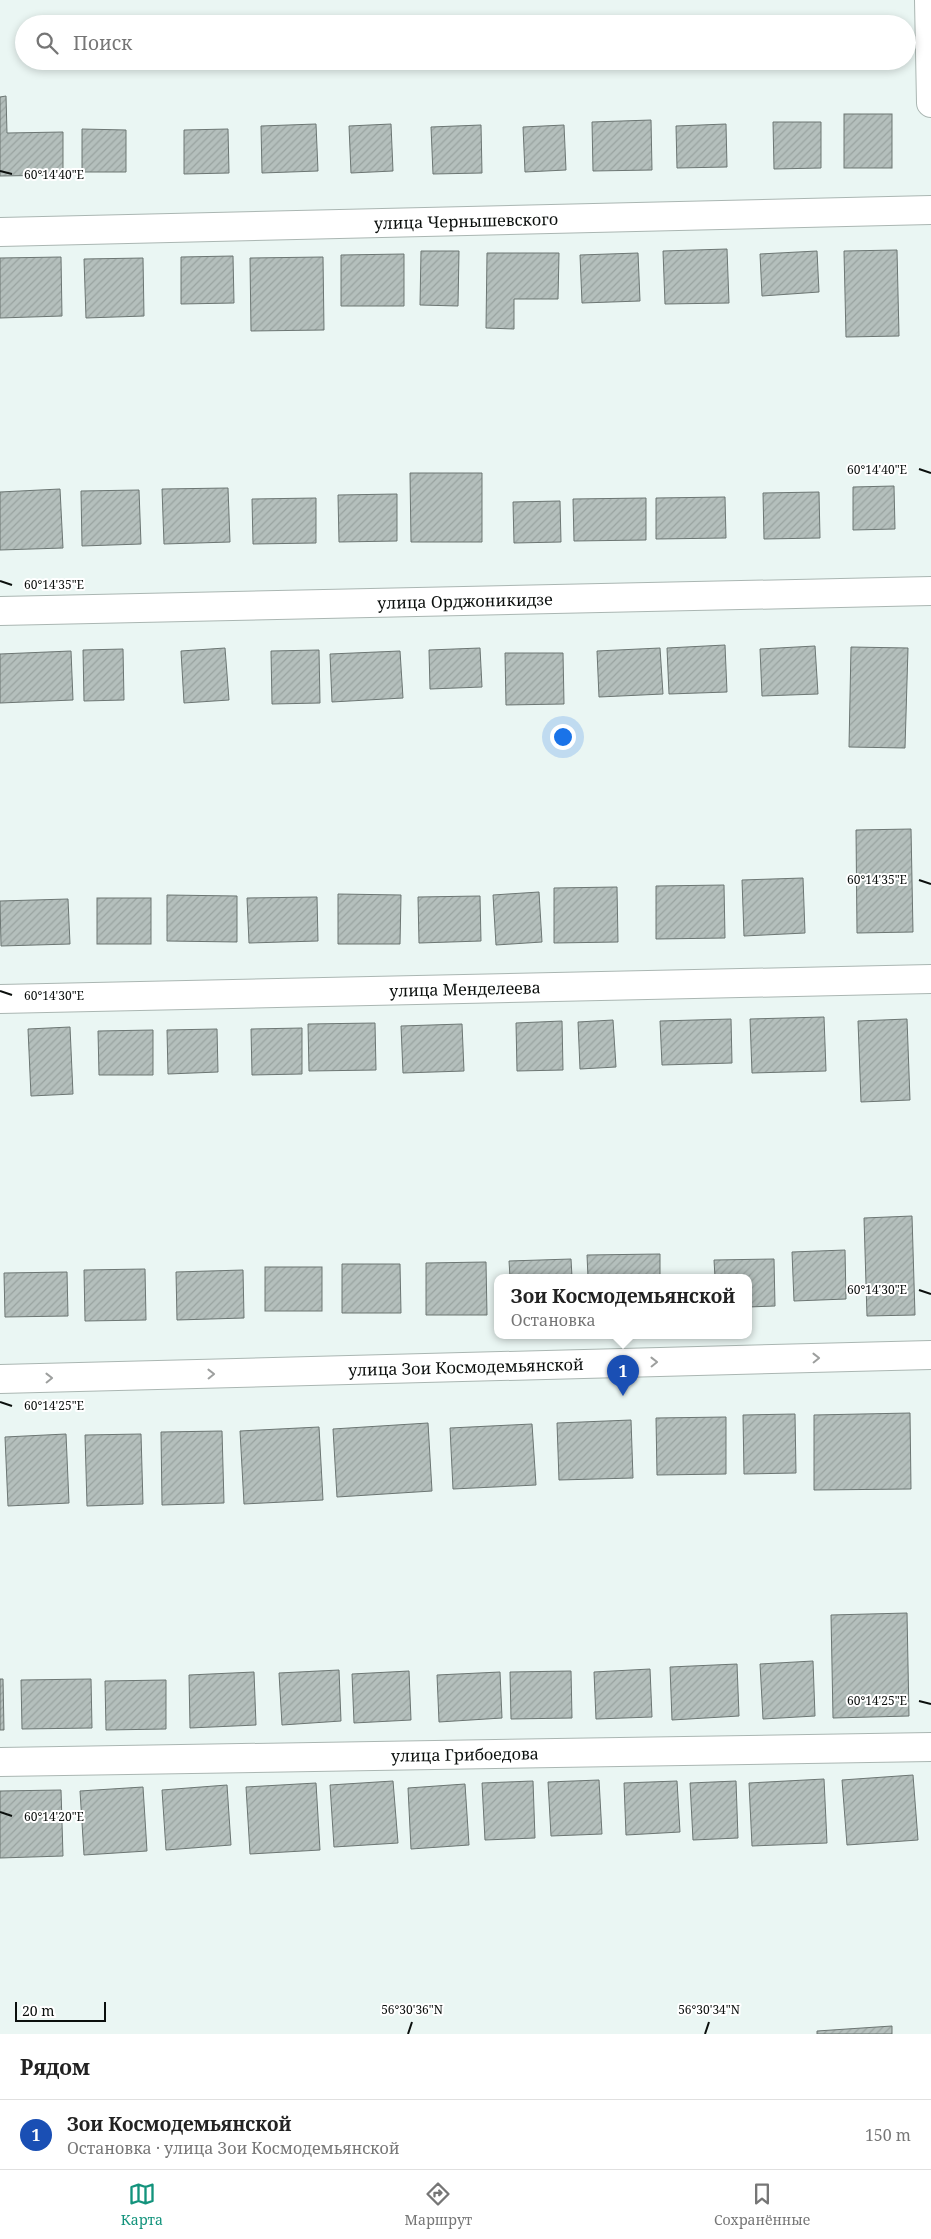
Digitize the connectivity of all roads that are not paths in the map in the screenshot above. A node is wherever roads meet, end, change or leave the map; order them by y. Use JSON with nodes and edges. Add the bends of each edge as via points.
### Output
{"nodes":[{"id":1,"x":929,"y":0,"type":"edge"},
{"id":2,"x":931,"y":103,"type":"edge"},
{"id":3,"x":931,"y":210,"type":"edge"},
{"id":4,"x":0,"y":232,"type":"edge"},
{"id":5,"x":931,"y":591,"type":"edge"},
{"id":6,"x":0,"y":611,"type":"edge"},
{"id":7,"x":931,"y":979,"type":"edge"},
{"id":8,"x":0,"y":999,"type":"edge"},
{"id":9,"x":931,"y":1355,"type":"edge"},
{"id":10,"x":0,"y":1379,"type":"edge"},
{"id":11,"x":931,"y":1747,"type":"edge"},
{"id":12,"x":0,"y":1762,"type":"edge"}],
"edges":[{"from":1,"to":2,"type":"street"},
{"from":3,"to":4,"type":"street","name":"улица Чернышевского"},
{"from":5,"to":6,"type":"street","name":"улица Орджоникидзе"},
{"from":7,"to":8,"type":"street","name":"улица Менделеева"},
{"from":10,"to":9,"type":"street","name":"улица Зои Космодемьянской","one_way":true},
{"from":11,"to":12,"type":"street","name":"улица Грибоедова"}]}
